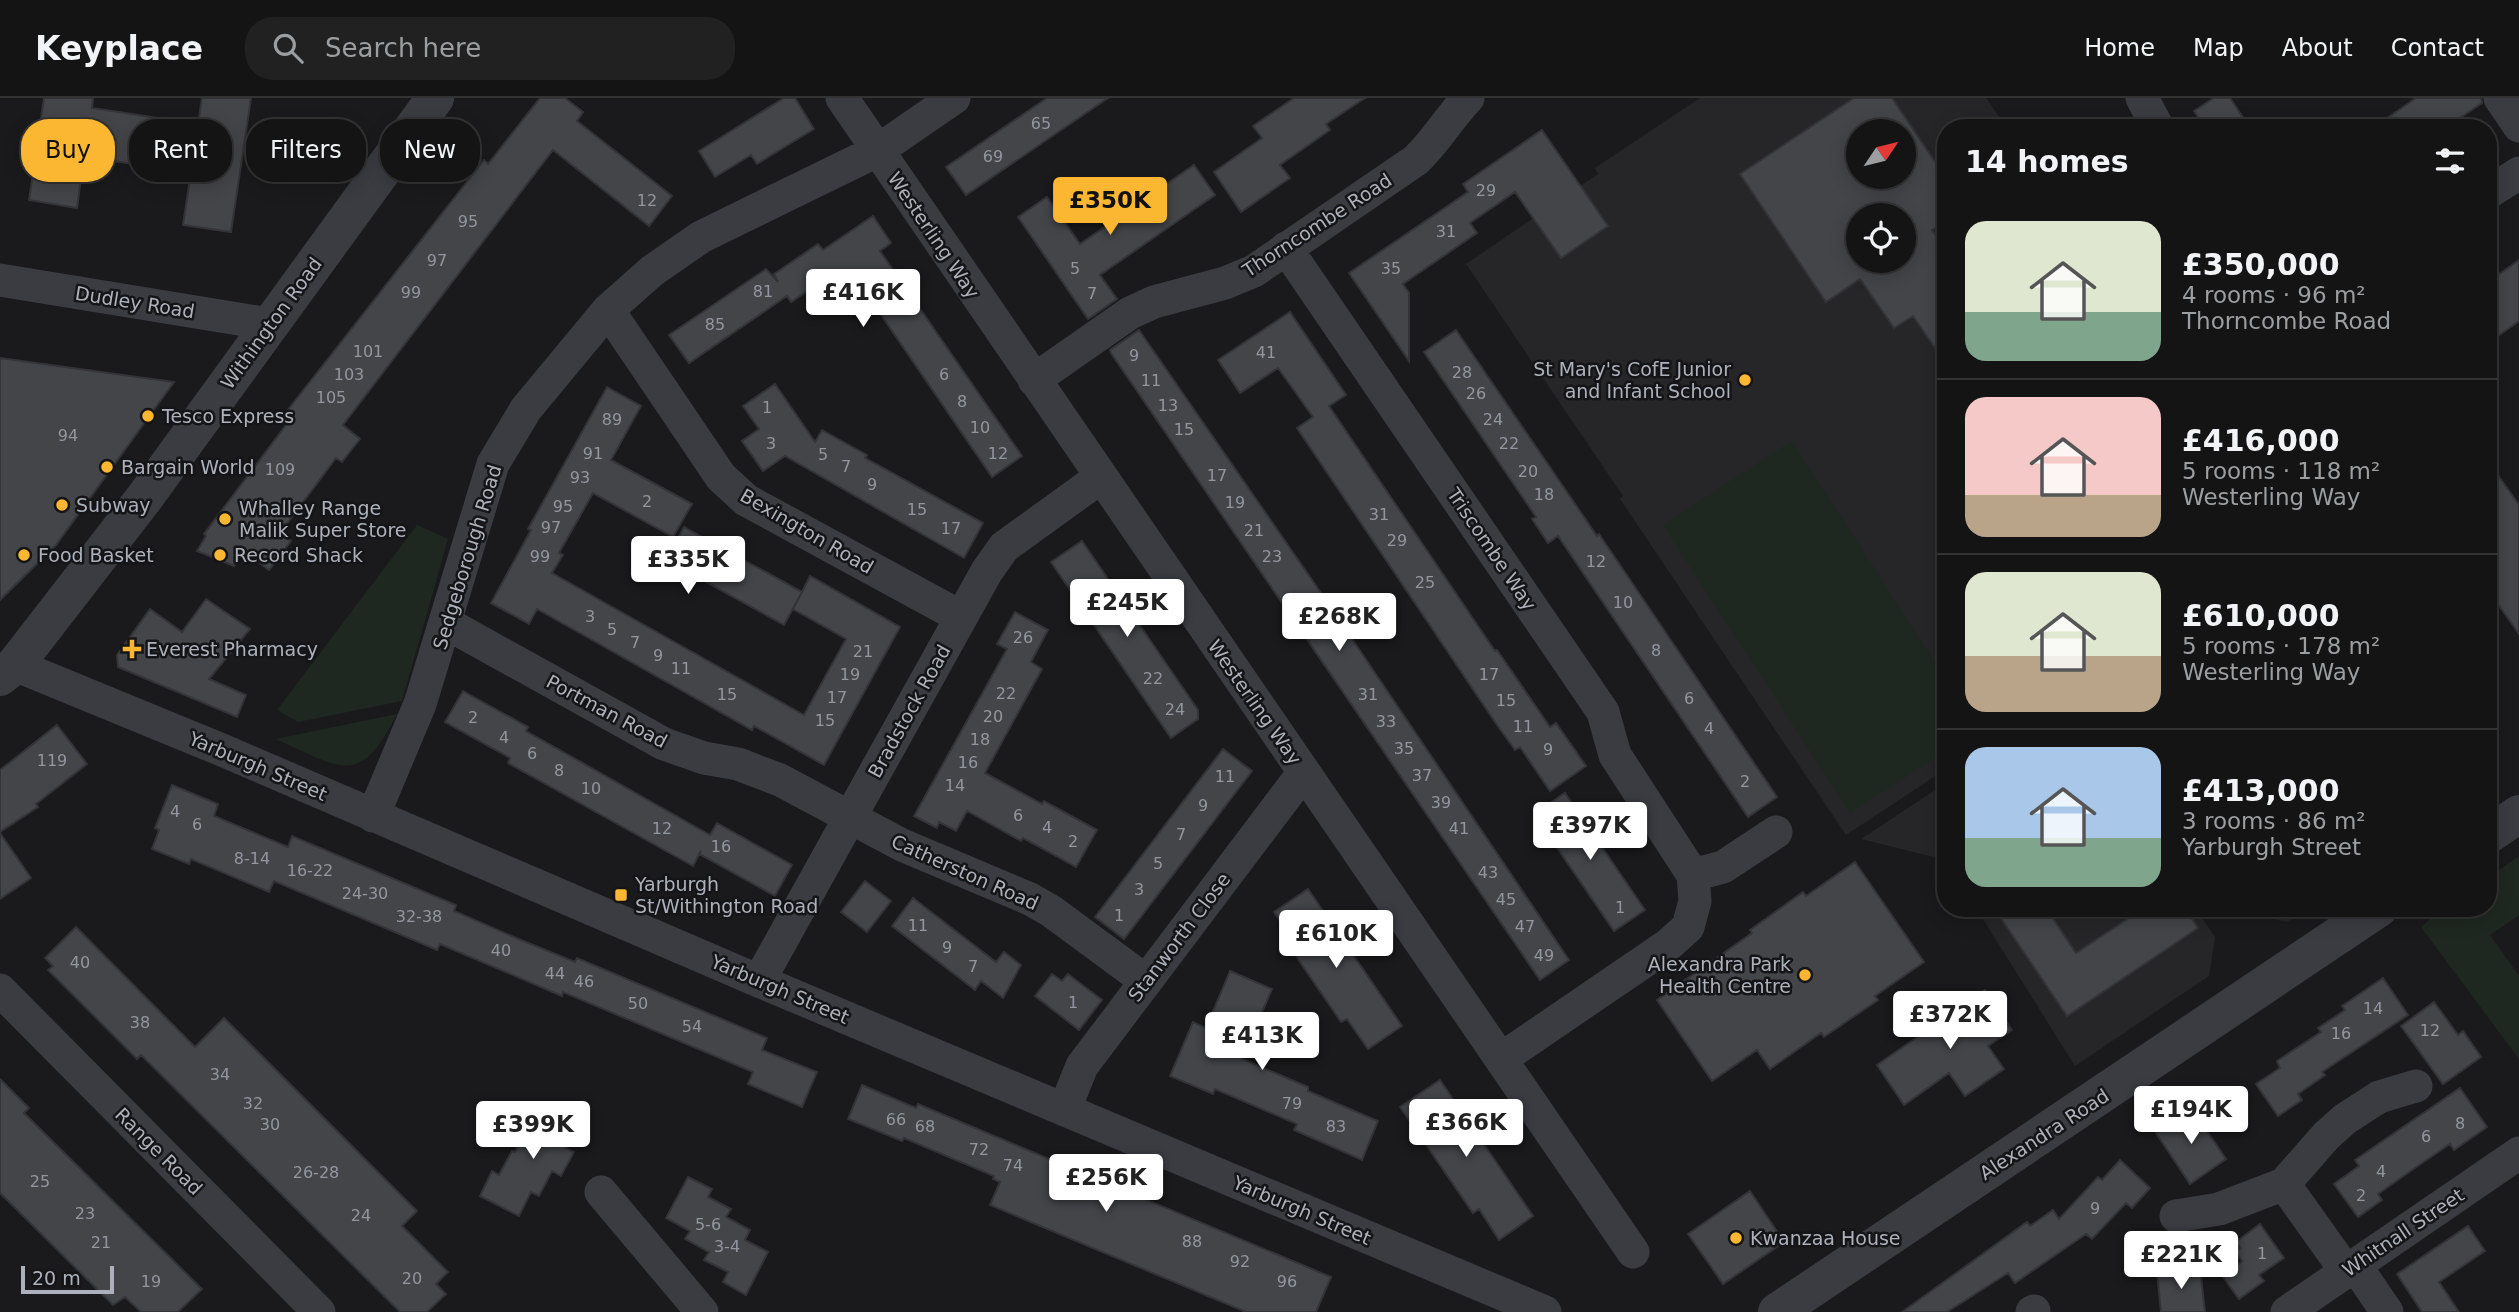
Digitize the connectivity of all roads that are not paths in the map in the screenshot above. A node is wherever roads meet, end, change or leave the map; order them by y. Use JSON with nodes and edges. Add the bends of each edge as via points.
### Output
{"nodes":[{"id":1,"x":435,"y":98,"type":"edge"},
{"id":2,"x":842,"y":98,"type":"edge"},
{"id":3,"x":954,"y":98,"type":"edge"},
{"id":4,"x":1468,"y":98,"type":"edge"},
{"id":5,"x":2142,"y":98,"type":"edge"},
{"id":6,"x":2500,"y":98,"type":"edge"},
{"id":7,"x":2153,"y":119,"type":"edge"},
{"id":8,"x":2519,"y":126,"type":"edge"},
{"id":9,"x":877,"y":151,"type":"junction"},
{"id":10,"x":2519,"y":173,"type":"edge"},
{"id":11,"x":2497,"y":187,"type":"edge"},
{"id":12,"x":1286,"y":248,"type":"junction"},
{"id":13,"x":0,"y":280,"type":"edge"},
{"id":14,"x":608,"y":310,"type":"junction"},
{"id":15,"x":269,"y":324,"type":"junction"},
{"id":16,"x":1034,"y":380,"type":"junction"},
{"id":17,"x":1101,"y":477,"type":"junction"},
{"id":18,"x":961,"y":617,"type":"junction"},
{"id":19,"x":446,"y":623,"type":"junction"},
{"id":20,"x":7,"y":671,"type":"edge"},
{"id":21,"x":1304,"y":772,"type":"junction"},
{"id":22,"x":2519,"y":814,"type":"edge"},
{"id":23,"x":373,"y":816,"type":"junction"},
{"id":24,"x":850,"y":818,"type":"junction"},
{"id":25,"x":2497,"y":829,"type":"edge"},
{"id":26,"x":1776,"y":832,"type":"dead end"},
{"id":27,"x":1688,"y":866,"type":"junction"},
{"id":28,"x":2366,"y":917,"type":"edge"},
{"id":29,"x":760,"y":981,"type":"junction"},
{"id":30,"x":1146,"y":981,"type":"junction"},
{"id":31,"x":0,"y":990,"type":"edge"},
{"id":32,"x":1500,"y":1059,"type":"junction"},
{"id":33,"x":2416,"y":1086,"type":"dead end"},
{"id":34,"x":1065,"y":1108,"type":"junction"},
{"id":35,"x":2519,"y":1153,"type":"edge"},
{"id":36,"x":2284,"y":1184,"type":"junction"},
{"id":37,"x":601,"y":1192,"type":"dead end"},
{"id":38,"x":2176,"y":1216,"type":"dead end"},
{"id":39,"x":1633,"y":1252,"type":"dead end"},
{"id":40,"x":2350,"y":1268,"type":"junction"},
{"id":41,"x":319,"y":1312,"type":"edge"},
{"id":42,"x":702,"y":1312,"type":"edge"},
{"id":43,"x":1545,"y":1312,"type":"edge"},
{"id":44,"x":1777,"y":1312,"type":"edge"},
{"id":45,"x":2287,"y":1312,"type":"edge"},
{"id":46,"x":2387,"y":1312,"type":"edge"}],
"edges":[{"from":1,"to":15,"type":"street","name":"Withington Road"},
{"from":2,"to":9,"type":"street","name":"Westerling Way"},
{"from":3,"to":9,"type":"street","name":"Sedgeborough Road"},
{"from":4,"to":12,"type":"street","name":"Thorncombe Road","via":[[1416,160]]},
{"from":5,"to":7,"type":"street"},
{"from":6,"to":8,"type":"street"},
{"from":9,"to":14,"type":"street","name":"Sedgeborough Road","via":[[701,237],[652,271]]},
{"from":9,"to":16,"type":"street","name":"Westerling Way"},
{"from":10,"to":11,"type":"street"},
{"from":12,"to":16,"type":"street","name":"Thorncombe Road","via":[[1254,271],[1130,313]]},
{"from":12,"to":27,"type":"street","name":"Triscombe Way","via":[[1603,712],[1615,755]]},
{"from":13,"to":15,"type":"street","name":"Dudley Road"},
{"from":14,"to":18,"type":"street","name":"Bexington Road","via":[[721,477],[746,500]]},
{"from":14,"to":19,"type":"street","name":"Sedgeborough Road","via":[[526,409],[493,464]]},
{"from":15,"to":20,"type":"street","name":"Withington Road","via":[[145,497]]},
{"from":16,"to":17,"type":"street","name":"Westerling Way"},
{"from":17,"to":18,"type":"street","name":"Bradstock Road","via":[[1004,547]]},
{"from":17,"to":21,"type":"street","name":"Westerling Way"},
{"from":18,"to":24,"type":"street","name":"Bradstock Road"},
{"from":19,"to":23,"type":"street","name":"Sedgeborough Road","via":[[420,704]]},
{"from":19,"to":24,"type":"street","name":"Portman Road","via":[[664,744],[780,780]]},
{"from":20,"to":23,"type":"street","name":"Yarburgh Street","via":[[222,750]]},
{"from":21,"to":30,"type":"street","name":"Stanworth Close"},
{"from":21,"to":32,"type":"street","name":"Westerling Way"},
{"from":22,"to":25,"type":"street"},
{"from":23,"to":29,"type":"street","name":"Yarburgh Street"},
{"from":24,"to":29,"type":"street","name":"Bradstock Road"},
{"from":24,"to":30,"type":"street","name":"Catherston Road","via":[[901,845],[1030,899]]},
{"from":26,"to":27,"type":"street","via":[[1723,867]]},
{"from":27,"to":32,"type":"street","via":[[1695,901],[1688,927]]},
{"from":28,"to":44,"type":"street","name":"Alexandra Road"},
{"from":29,"to":34,"type":"street","name":"Yarburgh Street"},
{"from":30,"to":34,"type":"street","name":"Stanworth Close","via":[[1082,1066]]},
{"from":31,"to":41,"type":"street","name":"Range Road"},
{"from":32,"to":39,"type":"street","name":"Westerling Way"},
{"from":33,"to":36,"type":"street","via":[[2379,1097],[2345,1119]]},
{"from":34,"to":43,"type":"street","name":"Yarburgh Street"},
{"from":35,"to":40,"type":"street","name":"Whitnall Street"},
{"from":36,"to":38,"type":"street","via":[[2219,1209]]},
{"from":36,"to":40,"type":"street"},
{"from":37,"to":42,"type":"street"},
{"from":40,"to":45,"type":"street","name":"Whitnall Street"},
{"from":40,"to":46,"type":"street"}]}
